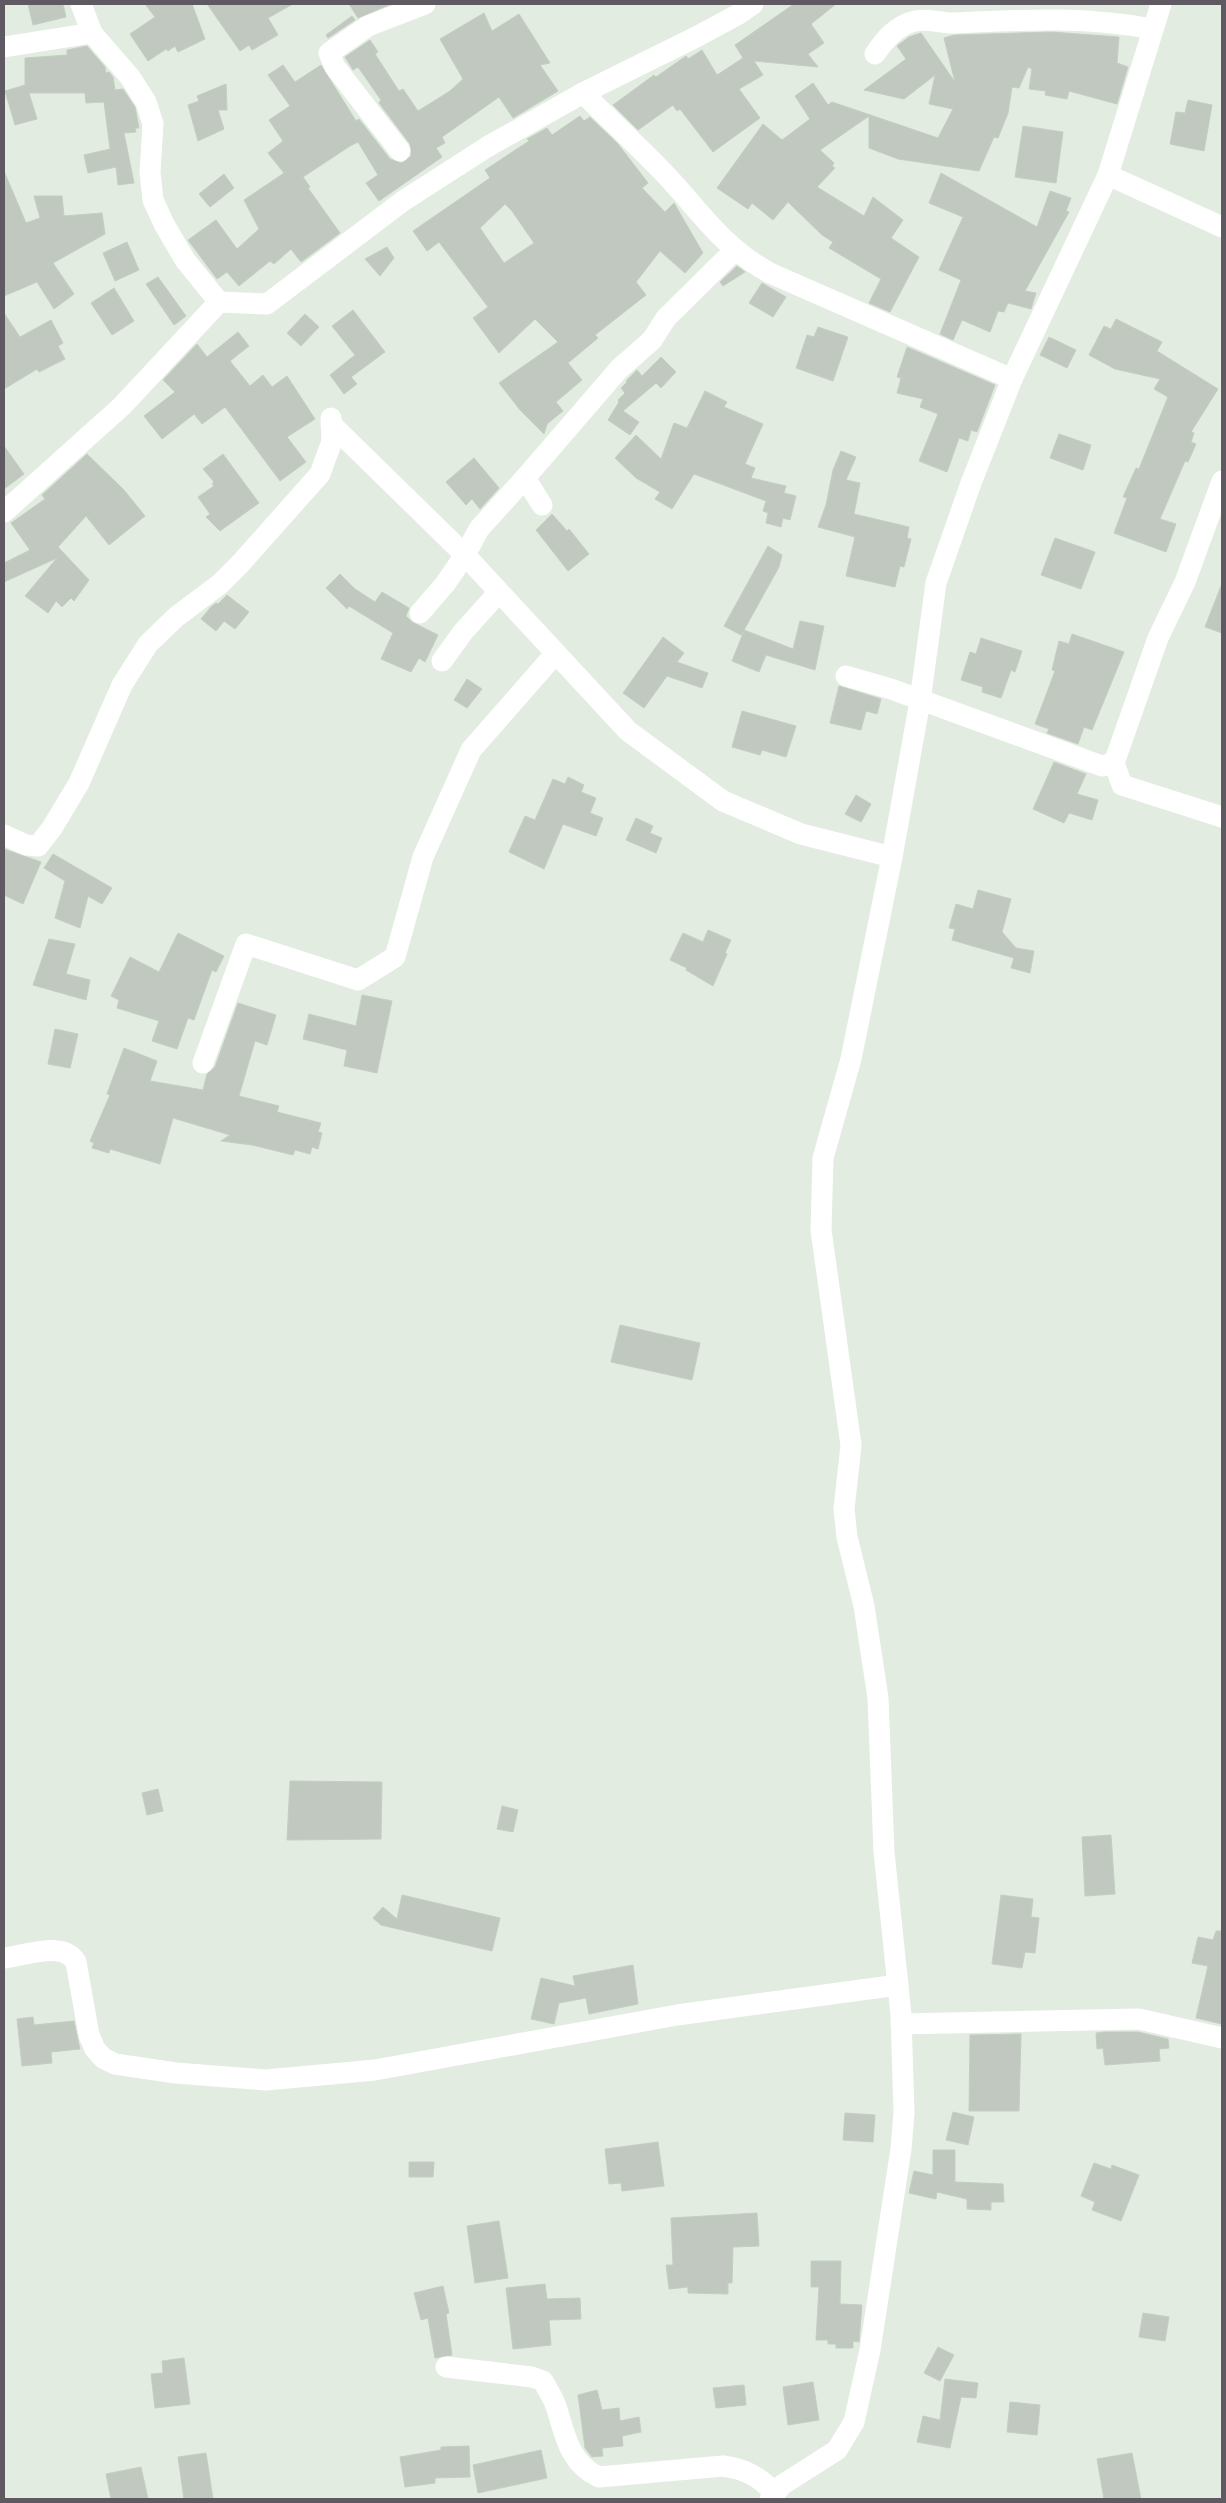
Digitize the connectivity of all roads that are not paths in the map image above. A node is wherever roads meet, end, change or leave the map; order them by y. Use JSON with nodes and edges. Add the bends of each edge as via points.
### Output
{"nodes":[{"id":1,"x":80,"y":4,"type":"edge"},
{"id":2,"x":426,"y":4,"type":"edge"},
{"id":3,"x":753,"y":4,"type":"edge"},
{"id":4,"x":1161,"y":4,"type":"edge"},
{"id":5,"x":1152,"y":29,"type":"junction"},
{"id":6,"x":92,"y":33,"type":"junction"},
{"id":7,"x":4,"y":47,"type":"edge"},
{"id":8,"x":875,"y":54,"type":"dead end"},
{"id":9,"x":583,"y":92,"type":"junction"},
{"id":10,"x":400,"y":151,"type":"dead end"},
{"id":11,"x":1108,"y":174,"type":"junction"},
{"id":12,"x":1222,"y":227,"type":"edge"},
{"id":13,"x":735,"y":250,"type":"junction"},
{"id":14,"x":219,"y":302,"type":"junction"},
{"id":15,"x":1012,"y":379,"type":"junction"},
{"id":16,"x":525,"y":478,"type":"junction"},
{"id":17,"x":1222,"y":481,"type":"edge"},
{"id":18,"x":542,"y":505,"type":"dead end"},
{"id":19,"x":4,"y":512,"type":"edge"},
{"id":20,"x":465,"y":555,"type":"junction"},
{"id":21,"x":498,"y":592,"type":"junction"},
{"id":22,"x":420,"y":613,"type":"dead end"},
{"id":23,"x":556,"y":653,"type":"junction"},
{"id":24,"x":442,"y":661,"type":"dead end"},
{"id":25,"x":846,"y":676,"type":"dead end"},
{"id":26,"x":920,"y":701,"type":"junction"},
{"id":27,"x":1114,"y":763,"type":"junction"},
{"id":28,"x":1222,"y":817,"type":"edge"},
{"id":29,"x":4,"y":835,"type":"edge"},
{"id":30,"x":892,"y":857,"type":"junction"},
{"id":31,"x":203,"y":1063,"type":"dead end"},
{"id":32,"x":4,"y":1958,"type":"edge"},
{"id":33,"x":898,"y":1985,"type":"junction"},
{"id":34,"x":901,"y":2024,"type":"junction"},
{"id":35,"x":1222,"y":2038,"type":"edge"},
{"id":36,"x":446,"y":2367,"type":"dead end"},
{"id":37,"x":773,"y":2496,"type":"edge"}],
"edges":[{"from":1,"to":6,"type":"street"},
{"from":2,"to":10,"type":"street","via":[[368,26],[329,53],[335,67]]},
{"from":3,"to":9,"type":"street"},
{"from":4,"to":5,"type":"street"},
{"from":5,"to":8,"type":"street","via":[[1080,20],[947,23],[921,20],[905,24],[895,31]]},
{"from":5,"to":11,"type":"street"},
{"from":6,"to":7,"type":"street"},
{"from":6,"to":14,"type":"street","via":[[130,77],[146,102],[153,124],[150,172],[154,200],[185,260]]},
{"from":9,"to":13,"type":"street"},
{"from":9,"to":14,"type":"street","via":[[487,147],[403,201],[267,304]]},
{"from":11,"to":12,"type":"street"},
{"from":11,"to":15,"type":"street"},
{"from":13,"to":15,"type":"street","via":[[770,273]]},
{"from":13,"to":16,"type":"street","via":[[666,318],[652,340],[619,369]]},
{"from":14,"to":19,"type":"street","via":[[122,406]]},
{"from":15,"to":26,"type":"street","via":[[936,583]]},
{"from":16,"to":18,"type":"street"},
{"from":16,"to":20,"type":"street","via":[[479,529]]},
{"from":17,"to":27,"type":"street","via":[[1185,582],[1158,638]]},
{"from":20,"to":21,"type":"street"},
{"from":20,"to":22,"type":"street"},
{"from":20,"to":29,"type":"street","via":[[331,421],[332,441],[320,474],[220,584],[176,617],[148,644],[122,685],[79,783],[38,846],[26,845]]},
{"from":21,"to":23,"type":"street"},
{"from":21,"to":24,"type":"street"},
{"from":23,"to":30,"type":"street","via":[[628,731],[723,801],[801,834]]},
{"from":23,"to":31,"type":"street","via":[[471,750],[423,856],[394,957],[358,980],[246,944]]},
{"from":25,"to":26,"type":"street"},
{"from":26,"to":27,"type":"street","via":[[1102,766]]},
{"from":26,"to":30,"type":"street"},
{"from":27,"to":28,"type":"street","via":[[1122,785]]},
{"from":30,"to":33,"type":"street","via":[[851,1059],[823,1158],[821,1230],[850,1445],[844,1509],[846,1528],[864,1606],[878,1698],[884,1852]]},
{"from":32,"to":33,"type":"street","via":[[47,1951],[64,1951],[72,1955],[89,2035],[95,2049],[116,2064],[176,2073],[266,2080],[375,2070],[677,2015]]},
{"from":33,"to":34,"type":"street"},
{"from":34,"to":35,"type":"street","via":[[1140,2019]]},
{"from":34,"to":37,"type":"street","via":[[904,2079],[901,2149],[859,2408],[837,2450],[782,2485]]},
{"from":36,"to":37,"type":"street","via":[[532,2377],[544,2382],[571,2452],[586,2471],[599,2477],[723,2466],[738,2468],[760,2478]]}]}
